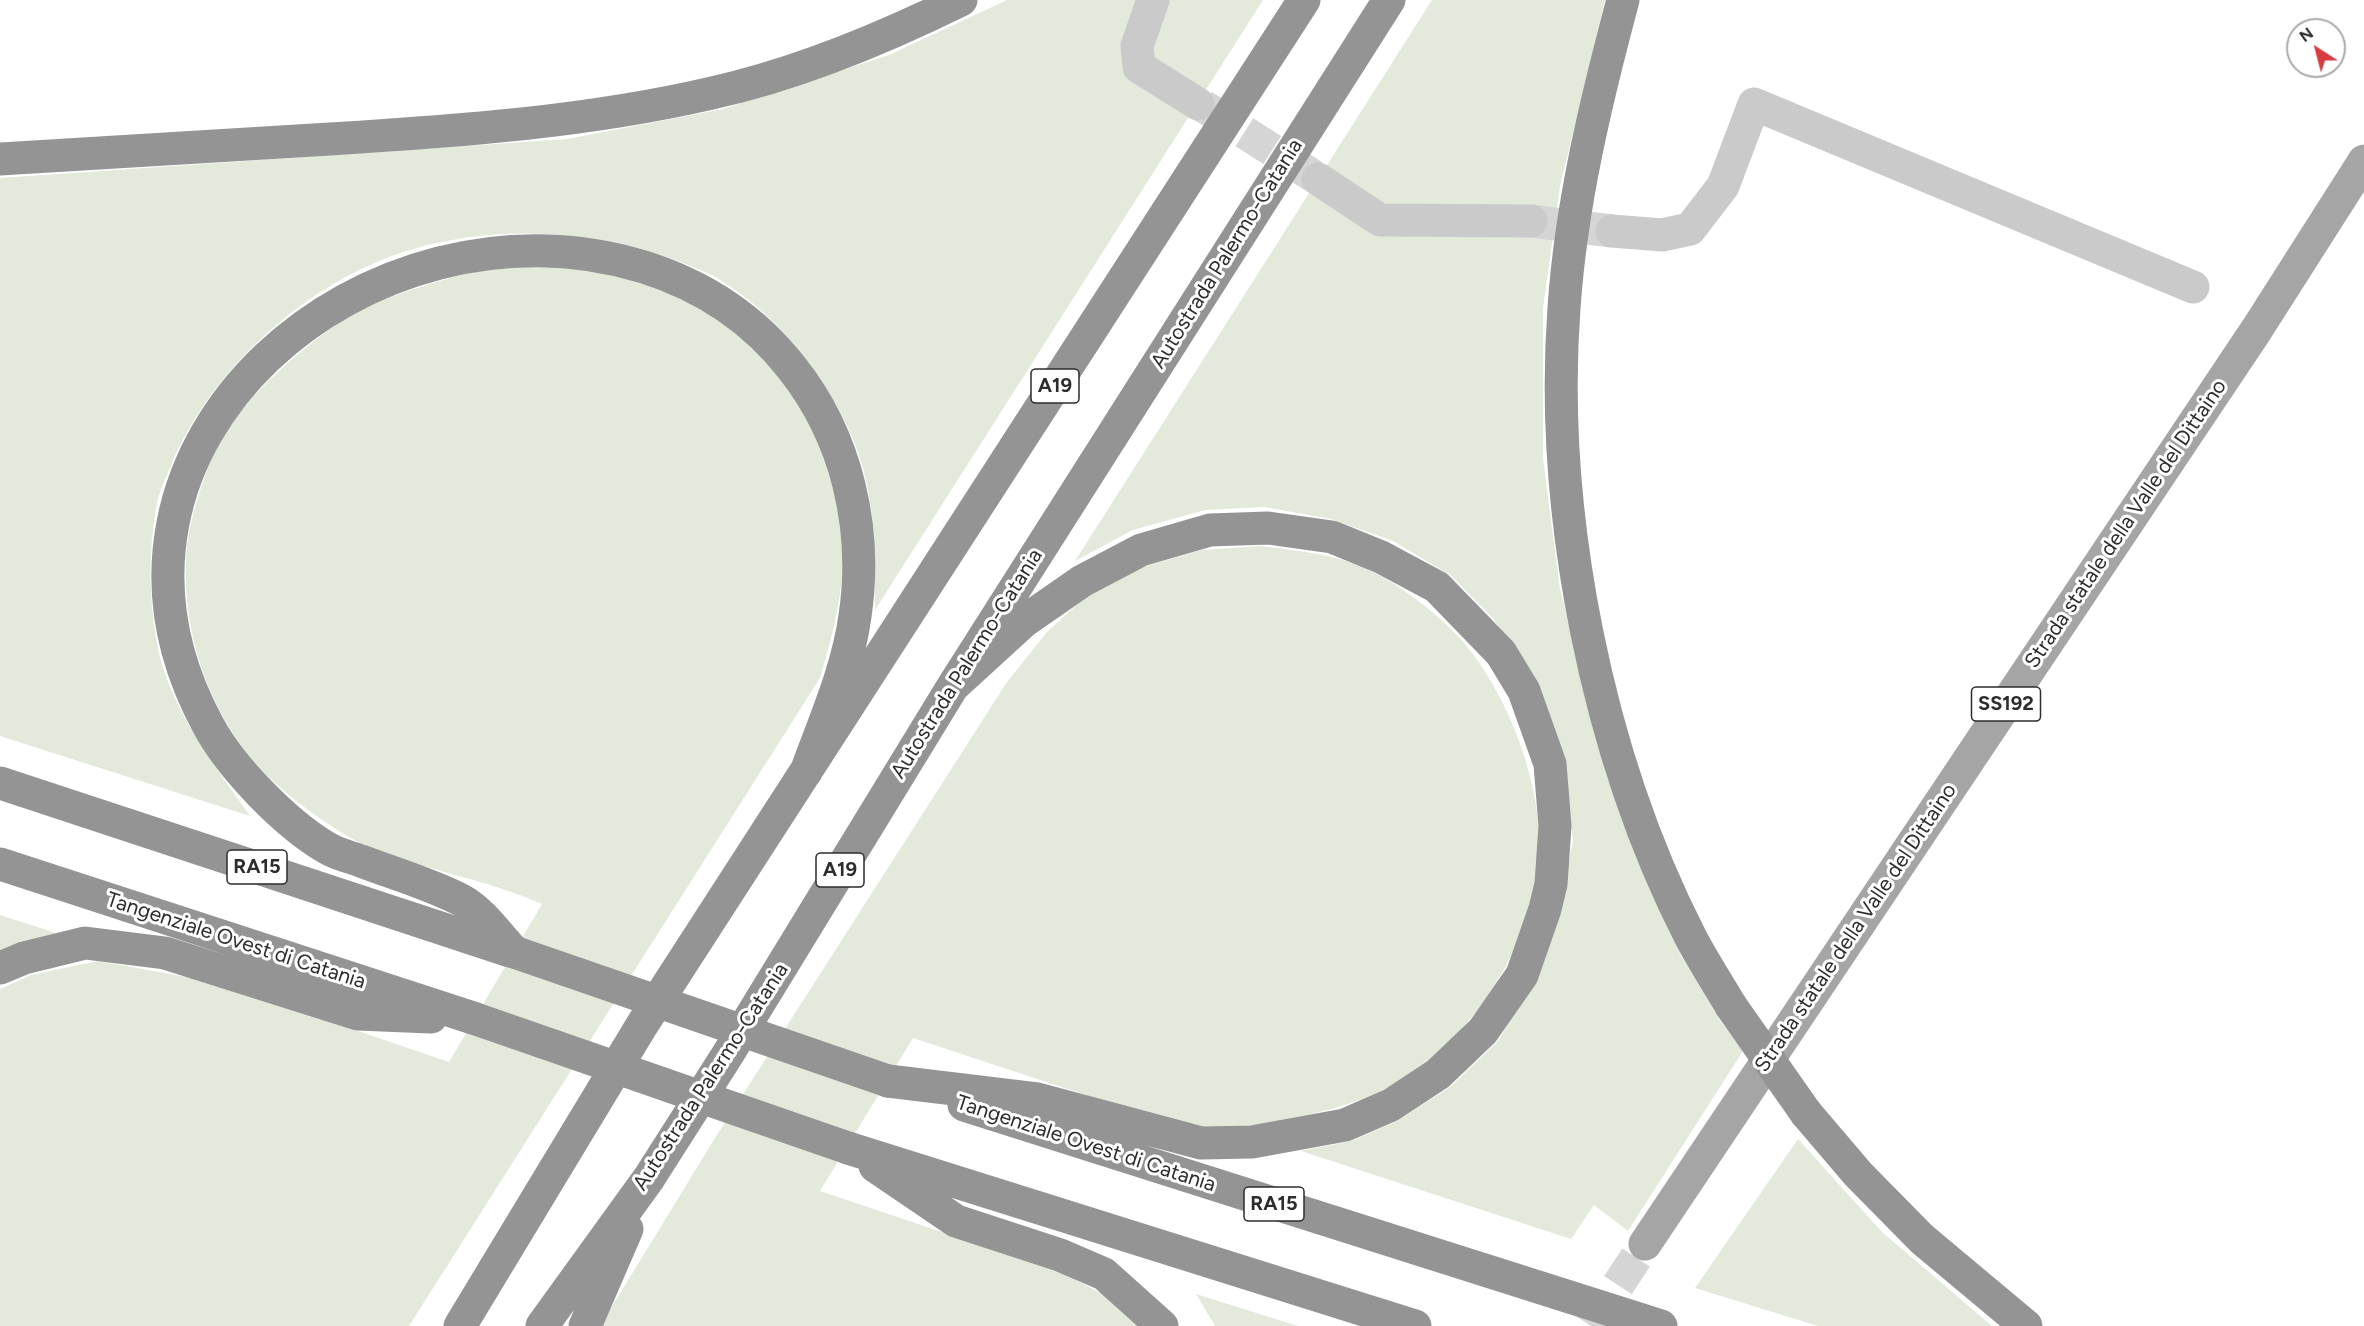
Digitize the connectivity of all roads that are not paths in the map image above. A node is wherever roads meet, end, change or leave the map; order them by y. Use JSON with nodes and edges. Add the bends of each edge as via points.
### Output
{"nodes":[{"id":1,"x":961,"y":0,"type":"edge"},
{"id":2,"x":1153,"y":0,"type":"edge"},
{"id":3,"x":1304,"y":0,"type":"edge"},
{"id":4,"x":1389,"y":0,"type":"edge"},
{"id":5,"x":1623,"y":0,"type":"edge"},
{"id":6,"x":1198,"y":104,"type":"tunnel mouth"},
{"id":7,"x":0,"y":159,"type":"edge"},
{"id":8,"x":2364,"y":161,"type":"edge"},
{"id":9,"x":1318,"y":179,"type":"tunnel mouth"},
{"id":10,"x":1532,"y":221,"type":"tunnel mouth"},
{"id":11,"x":1612,"y":231,"type":"tunnel mouth"},
{"id":12,"x":2193,"y":286,"type":"dead end"},
{"id":13,"x":952,"y":686,"type":"junction"},
{"id":14,"x":806,"y":772,"type":"junction"},
{"id":15,"x":0,"y":783,"type":"edge"},
{"id":16,"x":0,"y":864,"type":"edge"},
{"id":17,"x":514,"y":952,"type":"junction"},
{"id":18,"x":0,"y":968,"type":"edge"},
{"id":19,"x":473,"y":1018,"type":"junction"},
{"id":20,"x":888,"y":1081,"type":"junction"},
{"id":21,"x":848,"y":1148,"type":"junction"},
{"id":22,"x":649,"y":1178,"type":"junction"},
{"id":23,"x":1645,"y":1244,"type":"tunnel mouth"},
{"id":24,"x":461,"y":1325,"type":"edge"},
{"id":25,"x":542,"y":1326,"type":"edge"},
{"id":26,"x":585,"y":1326,"type":"edge"},
{"id":27,"x":1162,"y":1326,"type":"edge"},
{"id":28,"x":1415,"y":1326,"type":"edge"},
{"id":29,"x":1661,"y":1326,"type":"edge"},
{"id":30,"x":2026,"y":1326,"type":"edge"}],
"edges":[{"from":1,"to":7,"type":"highway","via":[[813,64],[714,93],[635,109],[423,133]]},
{"from":2,"to":6,"type":"lane","via":[[1137,46],[1139,67]]},
{"from":3,"to":14,"type":"highway","number":"A19"},
{"from":4,"to":13,"type":"highway","name":"Autostrada Palermo-Catania","number":"A19"},
{"from":5,"to":30,"type":"highway","bridge":true,"via":[[1578,195],[1564,308],[1563,453],[1572,554],[1590,646],[1621,763],[1656,859],[1691,938],[1731,1006],[1806,1113],[1858,1174],[1922,1239]]},
{"from":8,"to":23,"type":"main road","name":"Strada statale della Valle del Dittaino","number":"SS192","via":[[2250,339]]},
{"from":9,"to":10,"type":"lane","via":[[1380,220]]},
{"from":11,"to":12,"type":"lane","via":[[1662,235],[1690,229],[1723,186],[1754,104]]},
{"from":13,"to":20,"type":"highway","via":[[1023,622],[1082,581],[1141,549],[1210,530],[1268,528],[1332,537],[1381,557],[1437,587],[1501,653],[1524,691],[1550,764],[1555,826],[1551,884],[1522,975],[1484,1031],[1438,1074],[1391,1105],[1345,1125],[1252,1142],[1201,1143],[1037,1099]]},
{"from":13,"to":22,"type":"highway","name":"Autostrada Palermo-Catania","number":"A19"},
{"from":14,"to":17,"type":"highway","via":[[842,670],[855,618],[859,555],[849,481],[832,432],[807,387],[782,354],[745,318],[698,287],[610,257],[554,251],[485,252],[409,271],[351,295],[296,332],[238,387],[199,443],[176,505],[167,570],[175,636],[186,677],[209,729],[282,815],[329,850],[467,903]]},
{"from":14,"to":24,"type":"highway","number":"A19","via":[[642,1025]]},
{"from":15,"to":17,"type":"highway","number":"RA15"},
{"from":16,"to":19,"type":"highway","name":"Tangenziale Ovest di Catania"},
{"from":17,"to":20,"type":"highway","bridge":true},
{"from":18,"to":19,"type":"highway","via":[[85,943],[165,953],[358,1014]]},
{"from":19,"to":21,"type":"highway","name":"Tangenziale Ovest di Catania","bridge":true},
{"from":20,"to":29,"type":"highway","name":"Tangenziale Ovest di Catania","number":"RA15"},
{"from":21,"to":27,"type":"highway","via":[[956,1221],[1060,1255],[1104,1274]]},
{"from":21,"to":28,"type":"highway"},
{"from":22,"to":25,"type":"highway","name":"Autostrada Palermo-Catania","number":"A19"},
{"from":22,"to":26,"type":"highway"}]}
